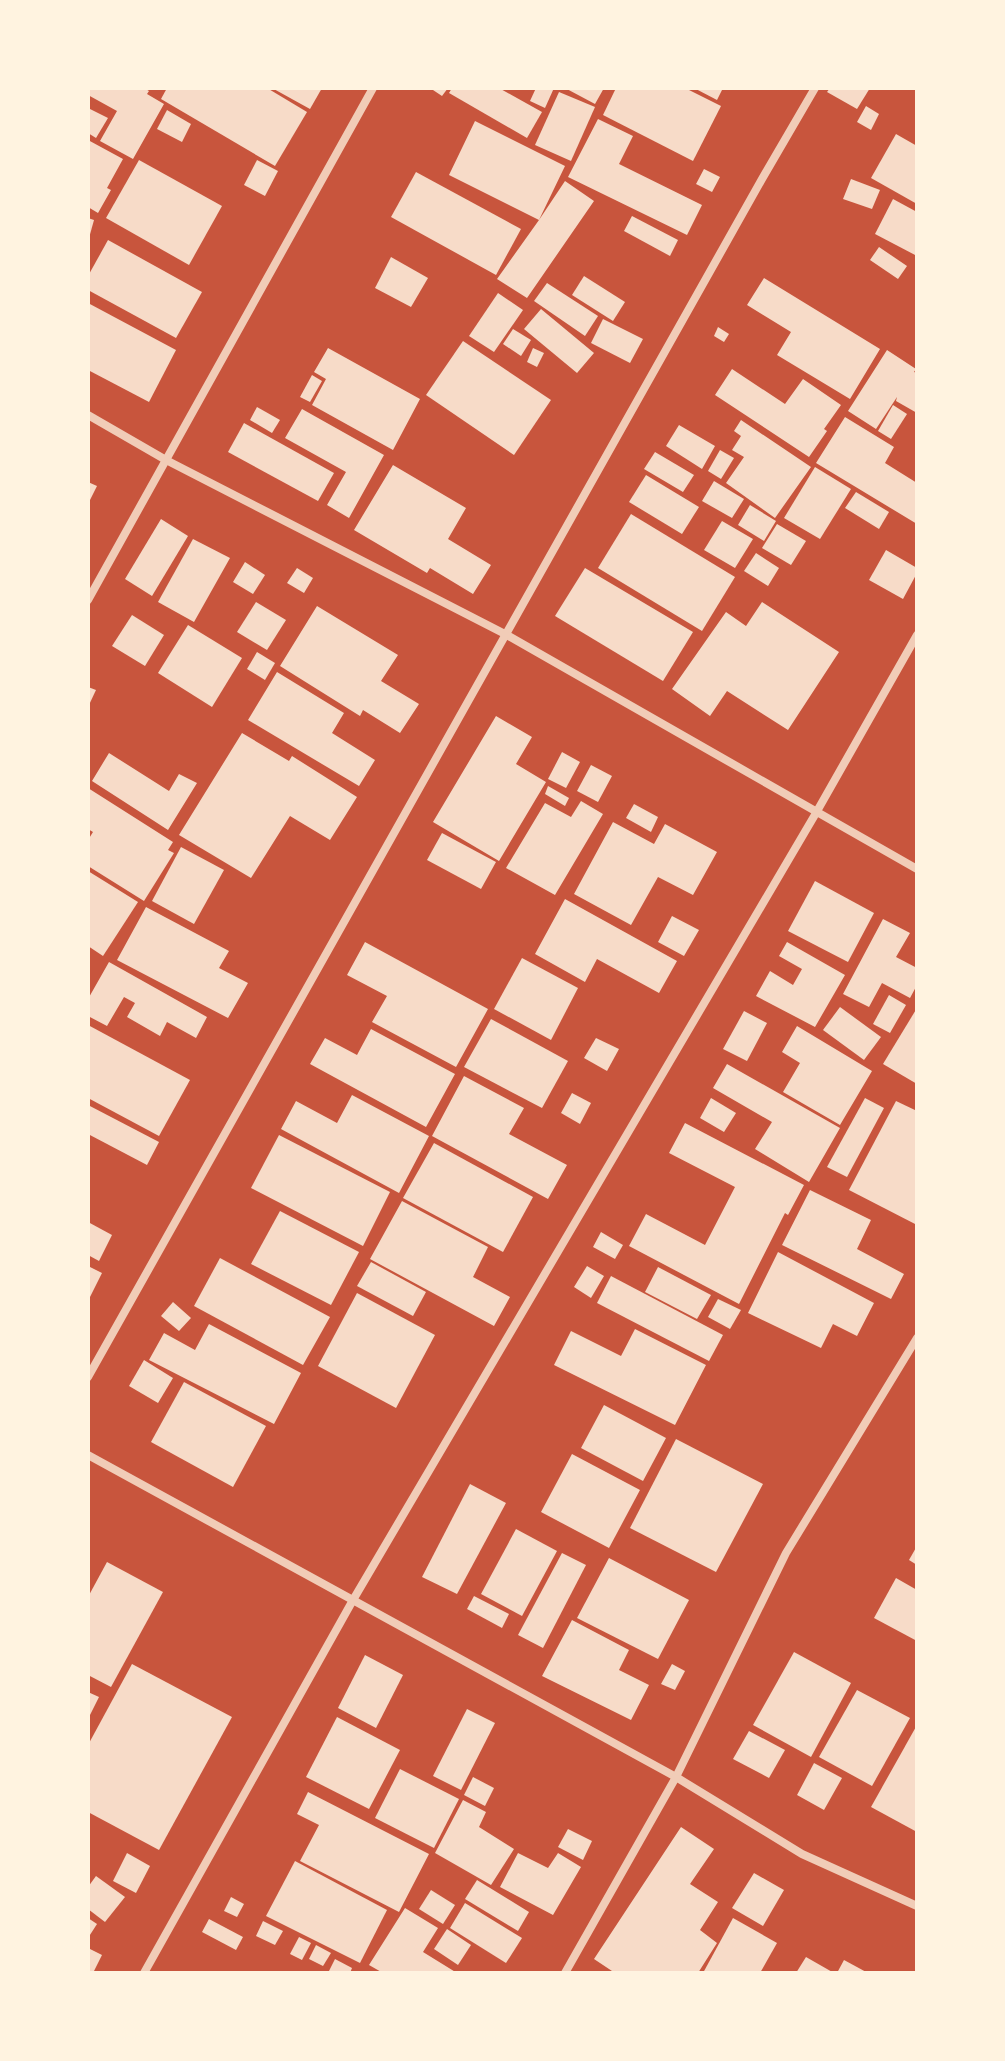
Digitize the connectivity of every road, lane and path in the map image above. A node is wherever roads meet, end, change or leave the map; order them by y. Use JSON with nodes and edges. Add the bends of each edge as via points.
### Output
{"nodes":[{"id":1,"x":373,"y":88,"type":"edge"},
{"id":2,"x":815,"y":88,"type":"edge"},
{"id":3,"x":88,"y":415,"type":"edge"},
{"id":4,"x":166,"y":460,"type":"junction"},
{"id":5,"x":88,"y":600,"type":"edge"},
{"id":6,"x":505,"y":634,"type":"junction"},
{"id":7,"x":917,"y":635,"type":"edge"},
{"id":8,"x":816,"y":813,"type":"junction"},
{"id":9,"x":917,"y":869,"type":"edge"},
{"id":10,"x":917,"y":1338,"type":"edge"},
{"id":11,"x":88,"y":1377,"type":"edge"},
{"id":12,"x":88,"y":1455,"type":"edge"},
{"id":13,"x":353,"y":1600,"type":"junction"},
{"id":14,"x":676,"y":1777,"type":"junction"},
{"id":15,"x":917,"y":1906,"type":"edge"},
{"id":16,"x":144,"y":1973,"type":"edge"},
{"id":17,"x":565,"y":1973,"type":"edge"}],
"edges":[{"from":1,"to":4,"type":"street"},
{"from":2,"to":6,"type":"street"},
{"from":3,"to":4,"type":"street"},
{"from":4,"to":5,"type":"street"},
{"from":4,"to":6,"type":"street"},
{"from":6,"to":8,"type":"street"},
{"from":6,"to":11,"type":"street"},
{"from":7,"to":8,"type":"street"},
{"from":8,"to":9,"type":"street"},
{"from":8,"to":13,"type":"street"},
{"from":10,"to":14,"type":"street","via":[[786,1553]]},
{"from":12,"to":13,"type":"street"},
{"from":13,"to":14,"type":"street"},
{"from":13,"to":16,"type":"street"},
{"from":14,"to":15,"type":"street","via":[[802,1854]]},
{"from":14,"to":17,"type":"street"}]}
